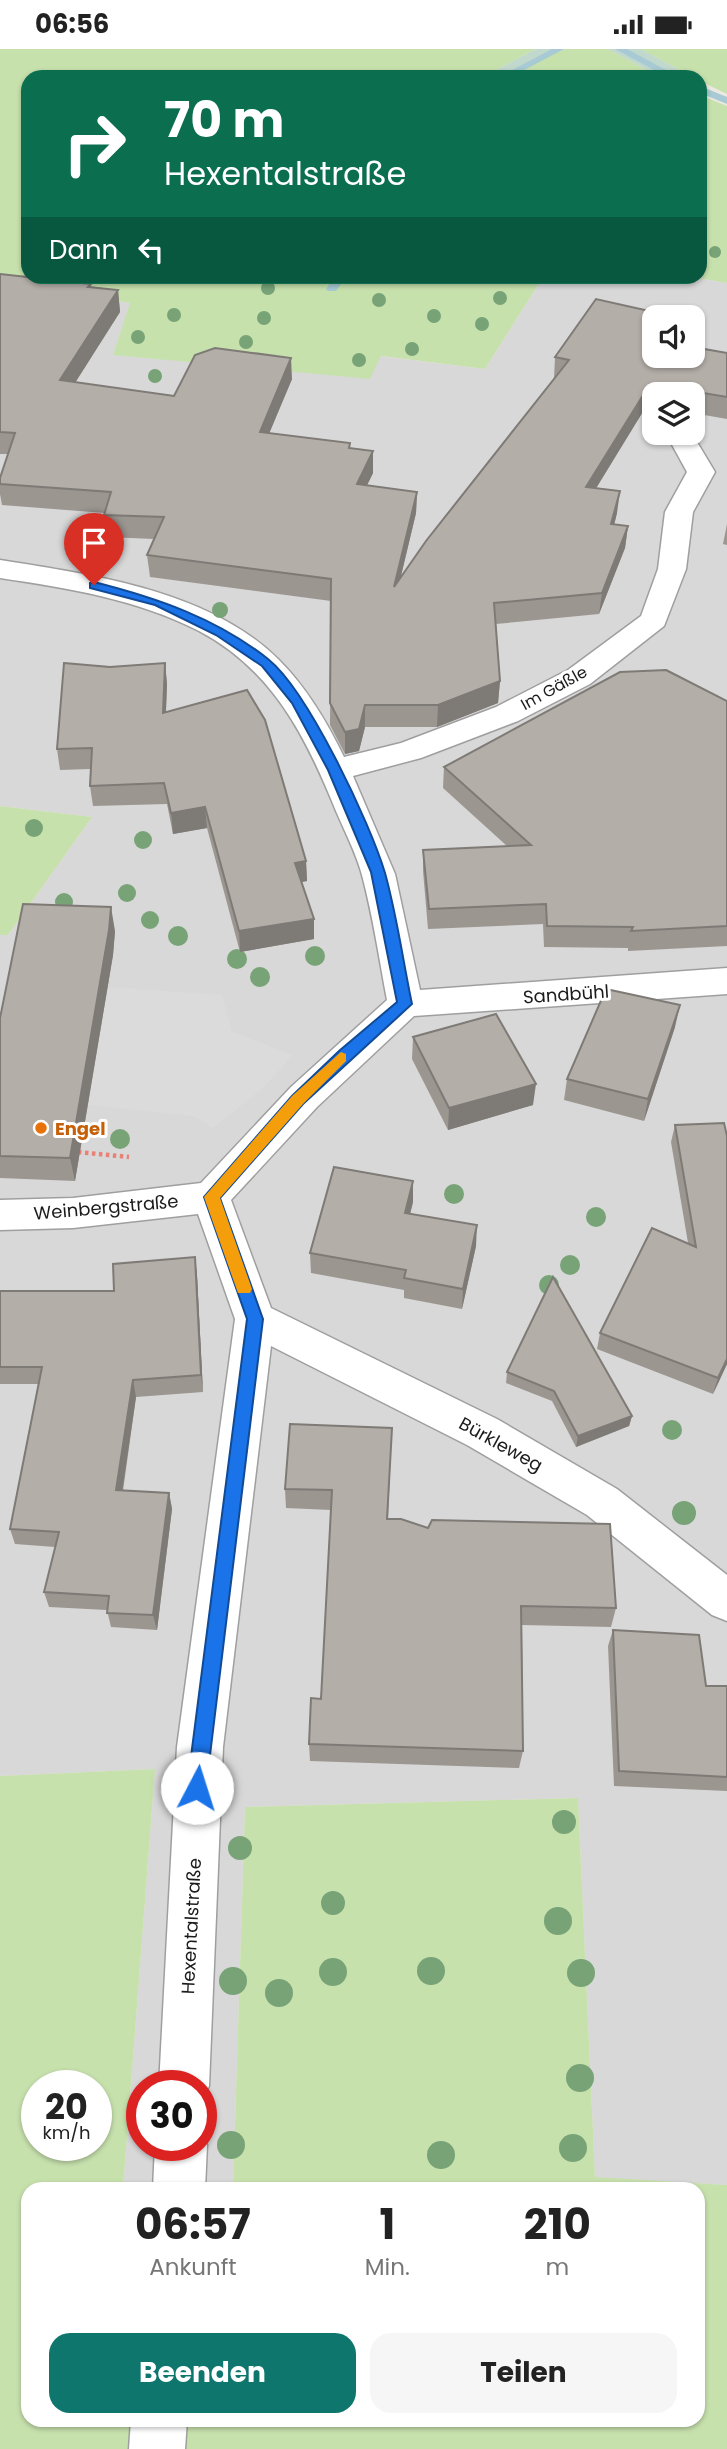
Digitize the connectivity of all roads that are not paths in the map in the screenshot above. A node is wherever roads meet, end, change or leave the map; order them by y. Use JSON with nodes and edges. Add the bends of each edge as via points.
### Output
{"nodes":[{"id":1,"x":690,"y":445,"type":"edge"},
{"id":2,"x":714,"y":472,"type":"edge"},
{"id":3,"x":0,"y":569,"type":"edge"},
{"id":4,"x":335,"y":770,"type":"junction"},
{"id":5,"x":727,"y":981,"type":"edge"},
{"id":6,"x":405,"y":1004,"type":"junction"},
{"id":7,"x":211,"y":1197,"type":"junction"},
{"id":8,"x":0,"y":1215,"type":"edge"},
{"id":9,"x":255,"y":1319,"type":"junction"},
{"id":10,"x":727,"y":1601,"type":"edge"},
{"id":11,"x":185,"y":2070,"type":"edge"},
{"id":12,"x":180,"y":2161,"type":"edge"},
{"id":13,"x":179,"y":2182,"type":"edge"},
{"id":14,"x":159,"y":2427,"type":"edge"},
{"id":15,"x":157,"y":2449,"type":"edge"}],
"edges":[{"from":1,"to":2,"type":"street","name":"Im Gäßle"},
{"from":2,"to":4,"type":"street","name":"Im Gäßle","via":[[679,512],[672,569],[654,620],[579,677],[507,714],[410,751]]},
{"from":3,"to":4,"type":"street","via":[[114,589],[159,603],[220,632],[266,664],[297,701]]},
{"from":4,"to":6,"type":"street","via":[[377,872]]},
{"from":5,"to":6,"type":"street","name":"Sandbühl"},
{"from":6,"to":7,"type":"street","via":[[298,1100]]},
{"from":7,"to":8,"type":"street","name":"Weinbergstraße","via":[[73,1213]]},
{"from":7,"to":9,"type":"street","name":"Hexentalstraße"},
{"from":9,"to":10,"type":"street","name":"Bürkleweg","via":[[482,1432],[602,1502]]},
{"from":9,"to":11,"type":"street","name":"Hexentalstraße","via":[[200,1747]]},
{"from":12,"to":13,"type":"street"},
{"from":14,"to":15,"type":"street"}]}
